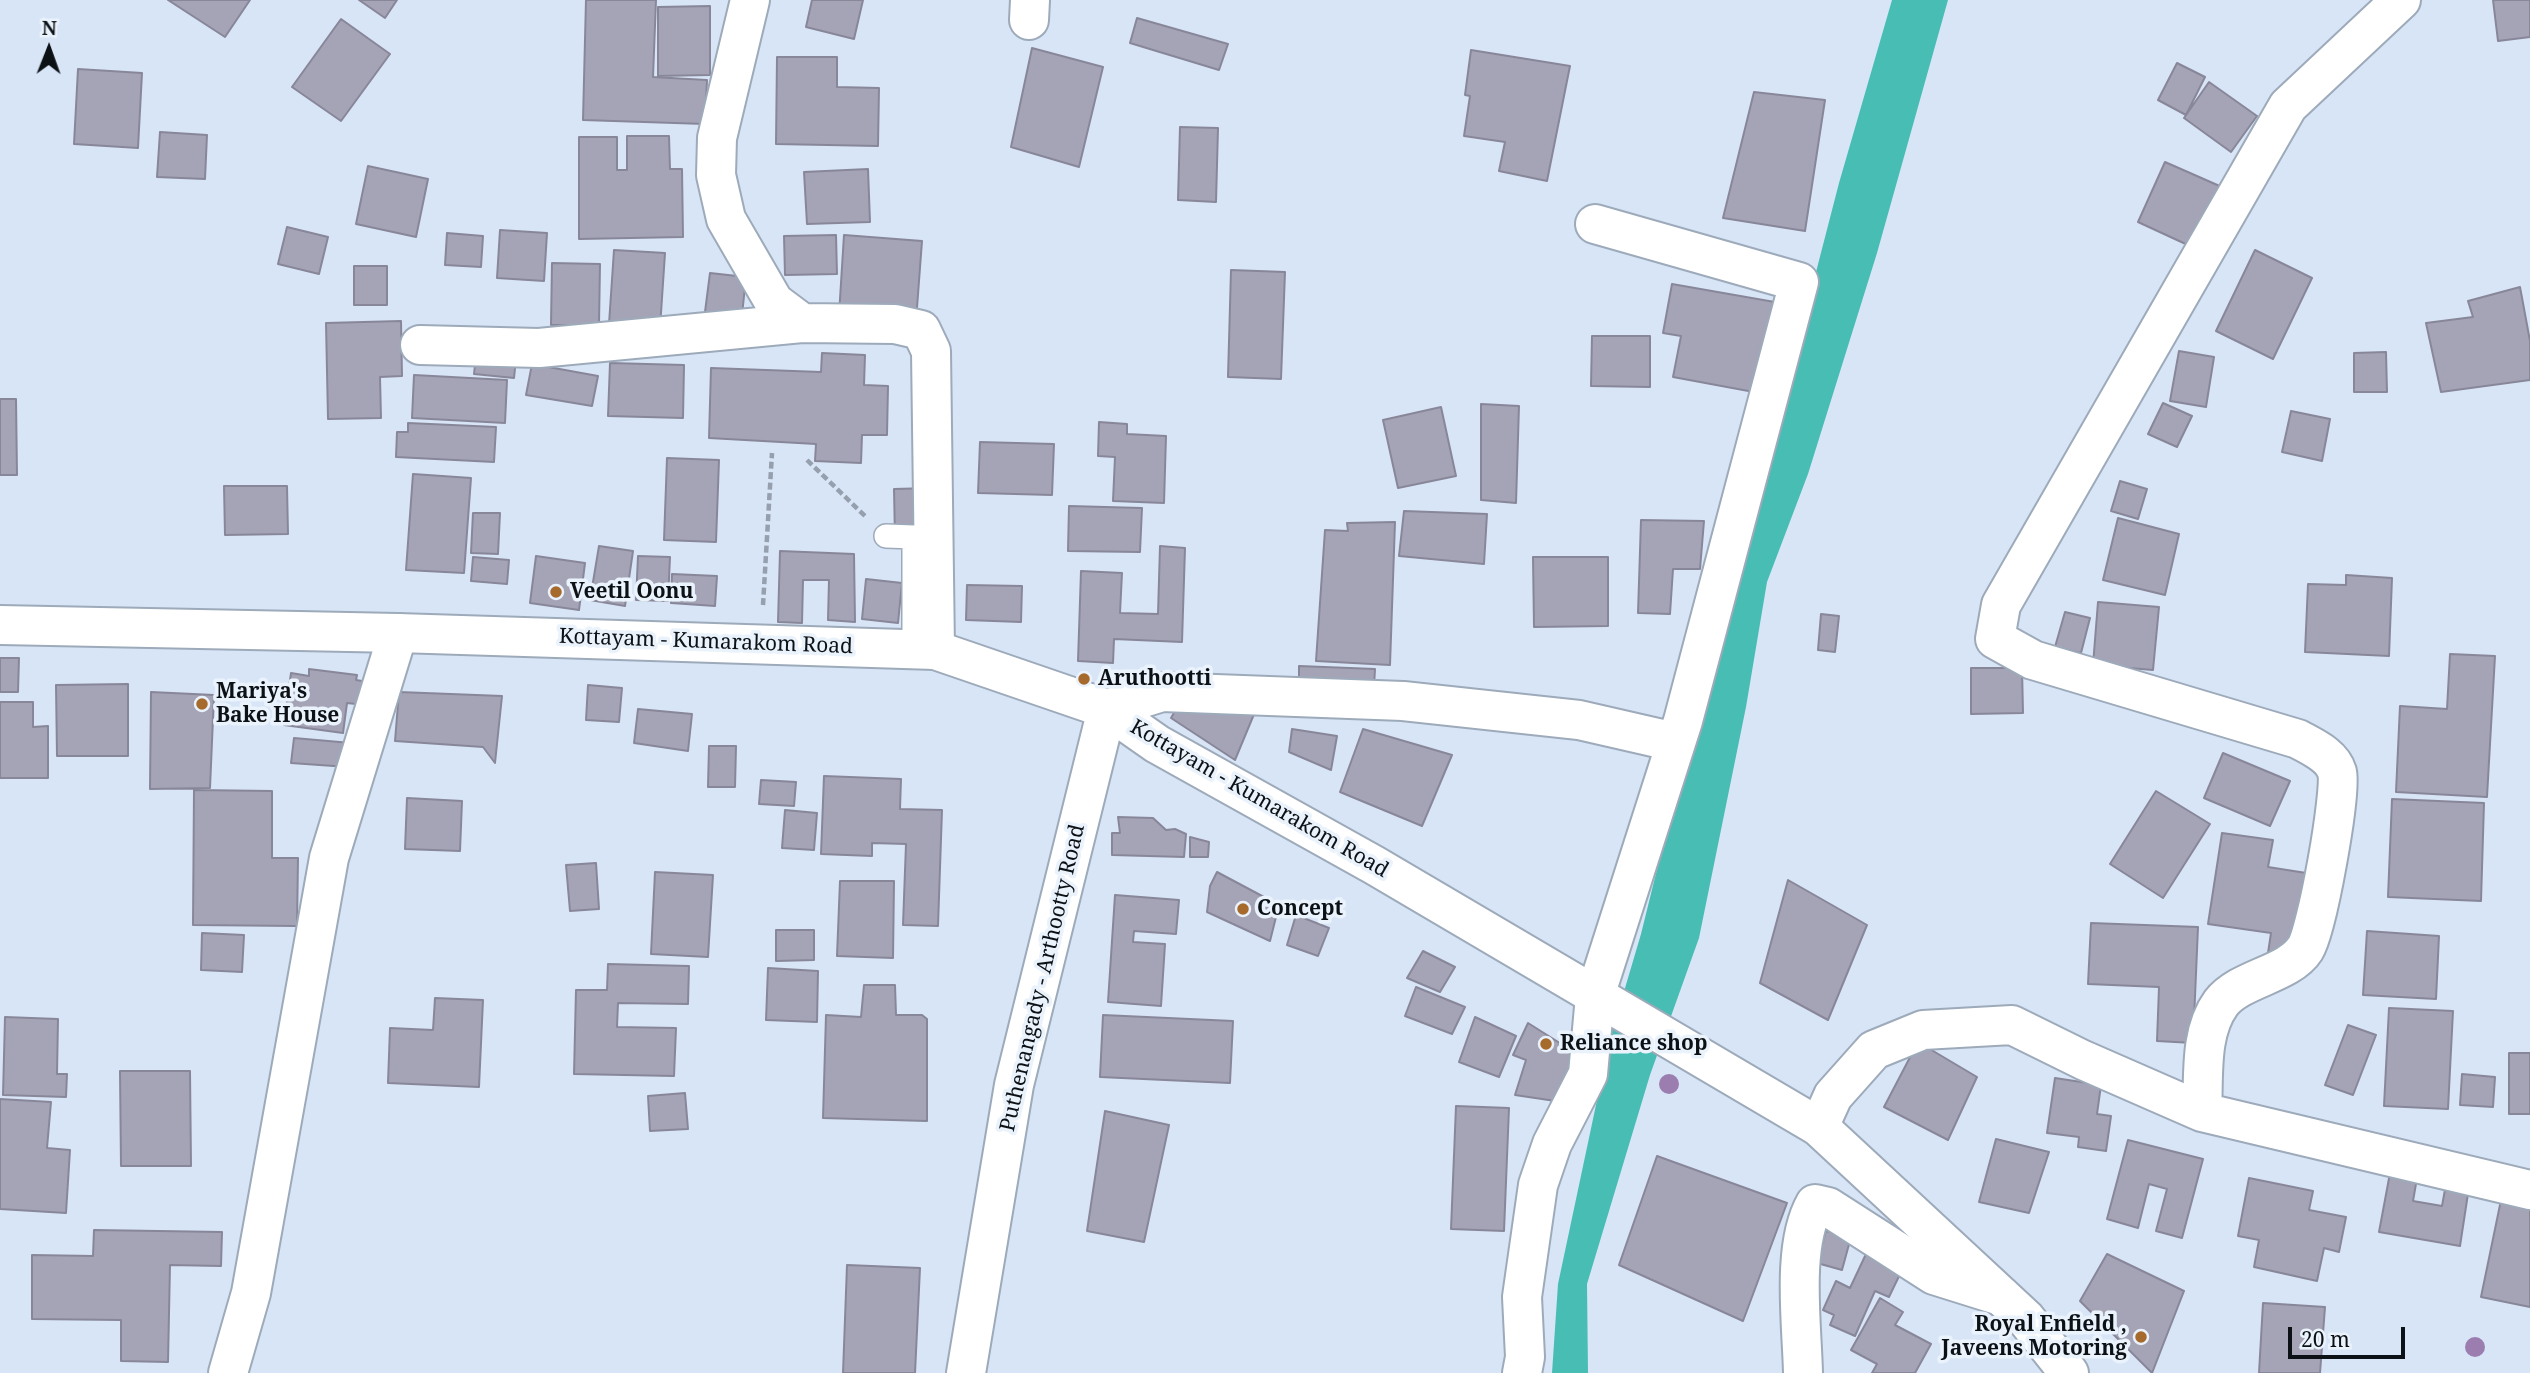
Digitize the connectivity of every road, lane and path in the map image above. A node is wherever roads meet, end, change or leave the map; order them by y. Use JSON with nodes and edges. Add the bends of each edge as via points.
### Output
{"nodes":[{"id":1,"x":750,"y":0,"type":"edge"},
{"id":2,"x":2401,"y":0,"type":"edge"},
{"id":3,"x":1595,"y":225,"type":"dead end"},
{"id":4,"x":802,"y":323,"type":"junction"},
{"id":5,"x":420,"y":345,"type":"dead end"},
{"id":6,"x":772,"y":453,"type":"dead end"},
{"id":7,"x":807,"y":460,"type":"dead end"},
{"id":8,"x":886,"y":536,"type":"joint"},
{"id":9,"x":0,"y":625,"type":"edge"},
{"id":10,"x":398,"y":633,"type":"junction"},
{"id":11,"x":759,"y":644,"type":"junction"},
{"id":12,"x":925,"y":649,"type":"junction"},
{"id":13,"x":1107,"y":709,"type":"junction"},
{"id":14,"x":1675,"y":743,"type":"junction"},
{"id":15,"x":1600,"y":998,"type":"junction"},
{"id":16,"x":2202,"y":1112,"type":"junction"},
{"id":17,"x":1819,"y":1127,"type":"junction"},
{"id":18,"x":2530,"y":1190,"type":"edge"},
{"id":19,"x":2001,"y":1296,"type":"junction"},
{"id":20,"x":228,"y":1373,"type":"edge"},
{"id":21,"x":966,"y":1373,"type":"edge"},
{"id":22,"x":1522,"y":1373,"type":"edge"},
{"id":23,"x":1803,"y":1373,"type":"edge"},
{"id":24,"x":2069,"y":1373,"type":"edge"}],
"edges":[{"from":1,"to":4,"type":"street","via":[[716,138],[716,175],[726,219],[774,302]]},
{"from":2,"to":16,"type":"street","via":[[2288,106],[2001,605],[1995,639],[2034,660],[2298,739],[2325,754],[2337,770],[2339,792],[2318,912],[2305,950],[2222,1002],[2206,1035]]},
{"from":3,"to":14,"type":"street","via":[[1800,282]]},
{"from":4,"to":5,"type":"street","via":[[539,348]]},
{"from":4,"to":12,"type":"street","via":[[895,324],[921,330],[931,351]]},
{"from":6,"to":11,"type":"path"},
{"from":7,"to":8,"type":"path"},
{"from":8,"to":12,"type":"lane","via":[[914,537]]},
{"from":9,"to":10,"type":"street","name":"Kottayam - Kumarakom Road"},
{"from":10,"to":11,"type":"street","name":"Kottayam - Kumarakom Road"},
{"from":10,"to":20,"type":"street","via":[[329,858],[251,1293]]},
{"from":11,"to":12,"type":"street","name":"Kottayam - Kumarakom Road"},
{"from":12,"to":13,"type":"street","name":"Kottayam - Kumarakom Road"},
{"from":13,"to":14,"type":"street","via":[[1162,692],[1403,701],[1579,720]]},
{"from":13,"to":15,"type":"street","name":"Kottayam - Kumarakom Road","via":[[1157,744]]},
{"from":13,"to":21,"type":"street","name":"Puthenangady - Arthootty Road","via":[[1014,1085]]},
{"from":14,"to":15,"type":"street"},
{"from":15,"to":17,"type":"street","name":"Kottayam - Kumarakom Road"},
{"from":15,"to":22,"type":"street","via":[[1588,1074],[1552,1144],[1538,1185],[1522,1297]]},
{"from":16,"to":17,"type":"street","via":[[2012,1025],[1923,1030],[1874,1050],[1833,1096]]},
{"from":16,"to":18,"type":"street"},
{"from":17,"to":19,"type":"street","name":"Kottayam - Kumarakom Road"},
{"from":19,"to":23,"type":"street","via":[[1934,1275],[1828,1207],[1815,1204],[1803,1239]]},
{"from":19,"to":24,"type":"street","name":"Kottayam - Kumarakom Road","via":[[2026,1319]]}]}
